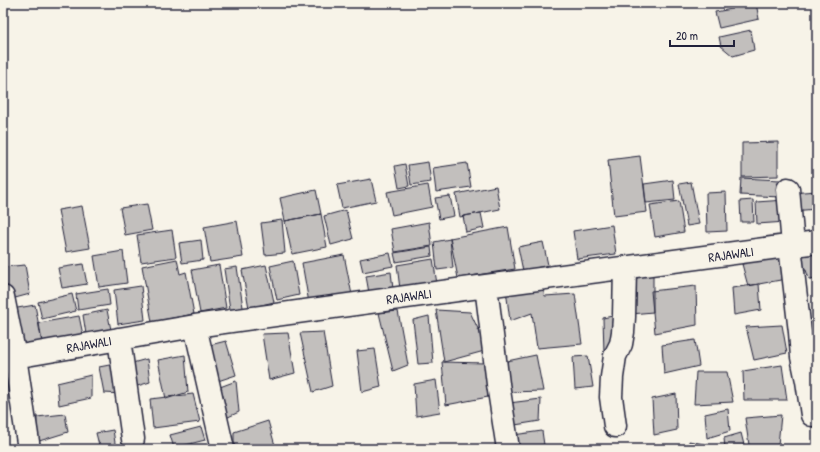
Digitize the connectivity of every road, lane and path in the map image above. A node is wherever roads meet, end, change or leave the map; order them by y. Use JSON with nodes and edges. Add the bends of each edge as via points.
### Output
{"nodes":[{"id":1,"x":788,"y":189,"type":"dead end"},
{"id":2,"x":817,"y":242,"type":"edge"},
{"id":3,"x":792,"y":245,"type":"junction"},
{"id":4,"x":625,"y":268,"type":"junction"},
{"id":5,"x":486,"y":286,"type":"junction"},
{"id":6,"x":3,"y":297,"type":"edge"},
{"id":7,"x":194,"y":326,"type":"junction"},
{"id":8,"x":119,"y":339,"type":"junction"},
{"id":9,"x":9,"y":358,"type":"edge"},
{"id":10,"x":812,"y":415,"type":"dead end"},
{"id":11,"x":615,"y":426,"type":"dead end"},
{"id":12,"x":133,"y":439,"type":"dead end"},
{"id":13,"x":29,"y":449,"type":"edge"},
{"id":14,"x":223,"y":449,"type":"edge"},
{"id":15,"x":508,"y":449,"type":"edge"}],
"edges":[{"from":1,"to":3,"type":"street"},
{"from":2,"to":3,"type":"street","name":"RAJAWALI"},
{"from":3,"to":4,"type":"street","name":"RAJAWALI"},
{"from":3,"to":10,"type":"street","via":[[802,357]]},
{"from":4,"to":5,"type":"street","name":"RAJAWALI"},
{"from":4,"to":11,"type":"street","via":[[623,332],[615,356],[612,377],[611,397]]},
{"from":5,"to":7,"type":"street","name":"RAJAWALI"},
{"from":5,"to":15,"type":"street"},
{"from":6,"to":9,"type":"street"},
{"from":7,"to":8,"type":"street","name":"RAJAWALI"},
{"from":7,"to":14,"type":"street"},
{"from":8,"to":9,"type":"street","name":"RAJAWALI"},
{"from":8,"to":12,"type":"street"},
{"from":9,"to":13,"type":"street"}]}
